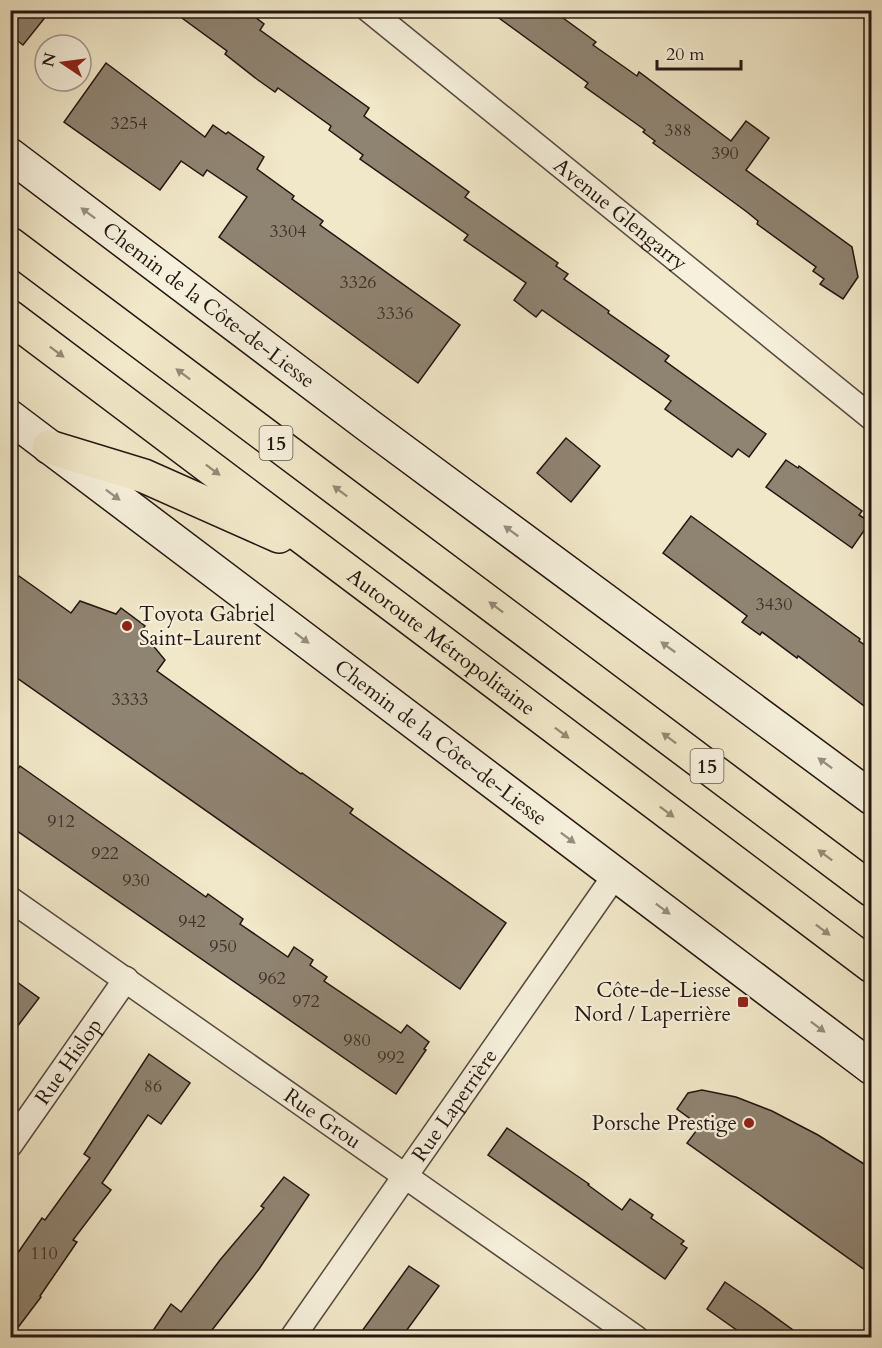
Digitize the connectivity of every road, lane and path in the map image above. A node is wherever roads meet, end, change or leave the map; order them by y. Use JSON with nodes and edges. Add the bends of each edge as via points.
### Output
{"nodes":[{"id":1,"x":369,"y":10,"type":"edge"},
{"id":2,"x":10,"y":155,"type":"edge"},
{"id":3,"x":10,"y":244,"type":"edge"},
{"id":4,"x":10,"y":317,"type":"edge"},
{"id":5,"x":10,"y":417,"type":"edge"},
{"id":6,"x":872,"y":418,"type":"edge"},
{"id":7,"x":49,"y":447,"type":"junction"},
{"id":8,"x":333,"y":560,"type":"junction"},
{"id":9,"x":872,"y":798,"type":"edge"},
{"id":10,"x":616,"y":874,"type":"junction"},
{"id":11,"x":872,"y":890,"type":"edge"},
{"id":12,"x":10,"y":899,"type":"edge"},
{"id":13,"x":872,"y":966,"type":"edge"},
{"id":14,"x":126,"y":979,"type":"junction"},
{"id":15,"x":872,"y":1068,"type":"edge"},
{"id":16,"x":10,"y":1145,"type":"edge"},
{"id":17,"x":406,"y":1176,"type":"junction"},
{"id":18,"x":292,"y":1338,"type":"edge"},
{"id":19,"x":636,"y":1338,"type":"edge"}],
"edges":[{"from":1,"to":6,"type":"street","name":"Avenue Glengarry"},
{"from":9,"to":2,"type":"main road","name":"Chemin de la Côte-de-Liesse","one_way":true},
{"from":11,"to":3,"type":"highway","number":"15","one_way":true},
{"from":4,"to":8,"type":"highway","name":"Autoroute Métropolitaine","one_way":true},
{"from":5,"to":7,"type":"main road","name":"Chemin de la Côte-de-Liesse"},
{"from":7,"to":8,"type":"highway","via":[[144,476]]},
{"from":7,"to":10,"type":"main road","name":"Chemin de la Côte-de-Liesse","one_way":true},
{"from":8,"to":13,"type":"highway","name":"Autoroute Métropolitaine","one_way":true},
{"from":10,"to":15,"type":"main road","name":"Chemin de la Côte-de-Liesse","one_way":true},
{"from":10,"to":17,"type":"street","name":"Rue Laperrière"},
{"from":12,"to":14,"type":"street","name":"Rue Grou"},
{"from":14,"to":16,"type":"street","name":"Rue Hislop"},
{"from":14,"to":17,"type":"street","name":"Rue Grou"},
{"from":17,"to":18,"type":"street","name":"Rue Laperrière"},
{"from":17,"to":19,"type":"street","name":"Rue Grou"}]}
